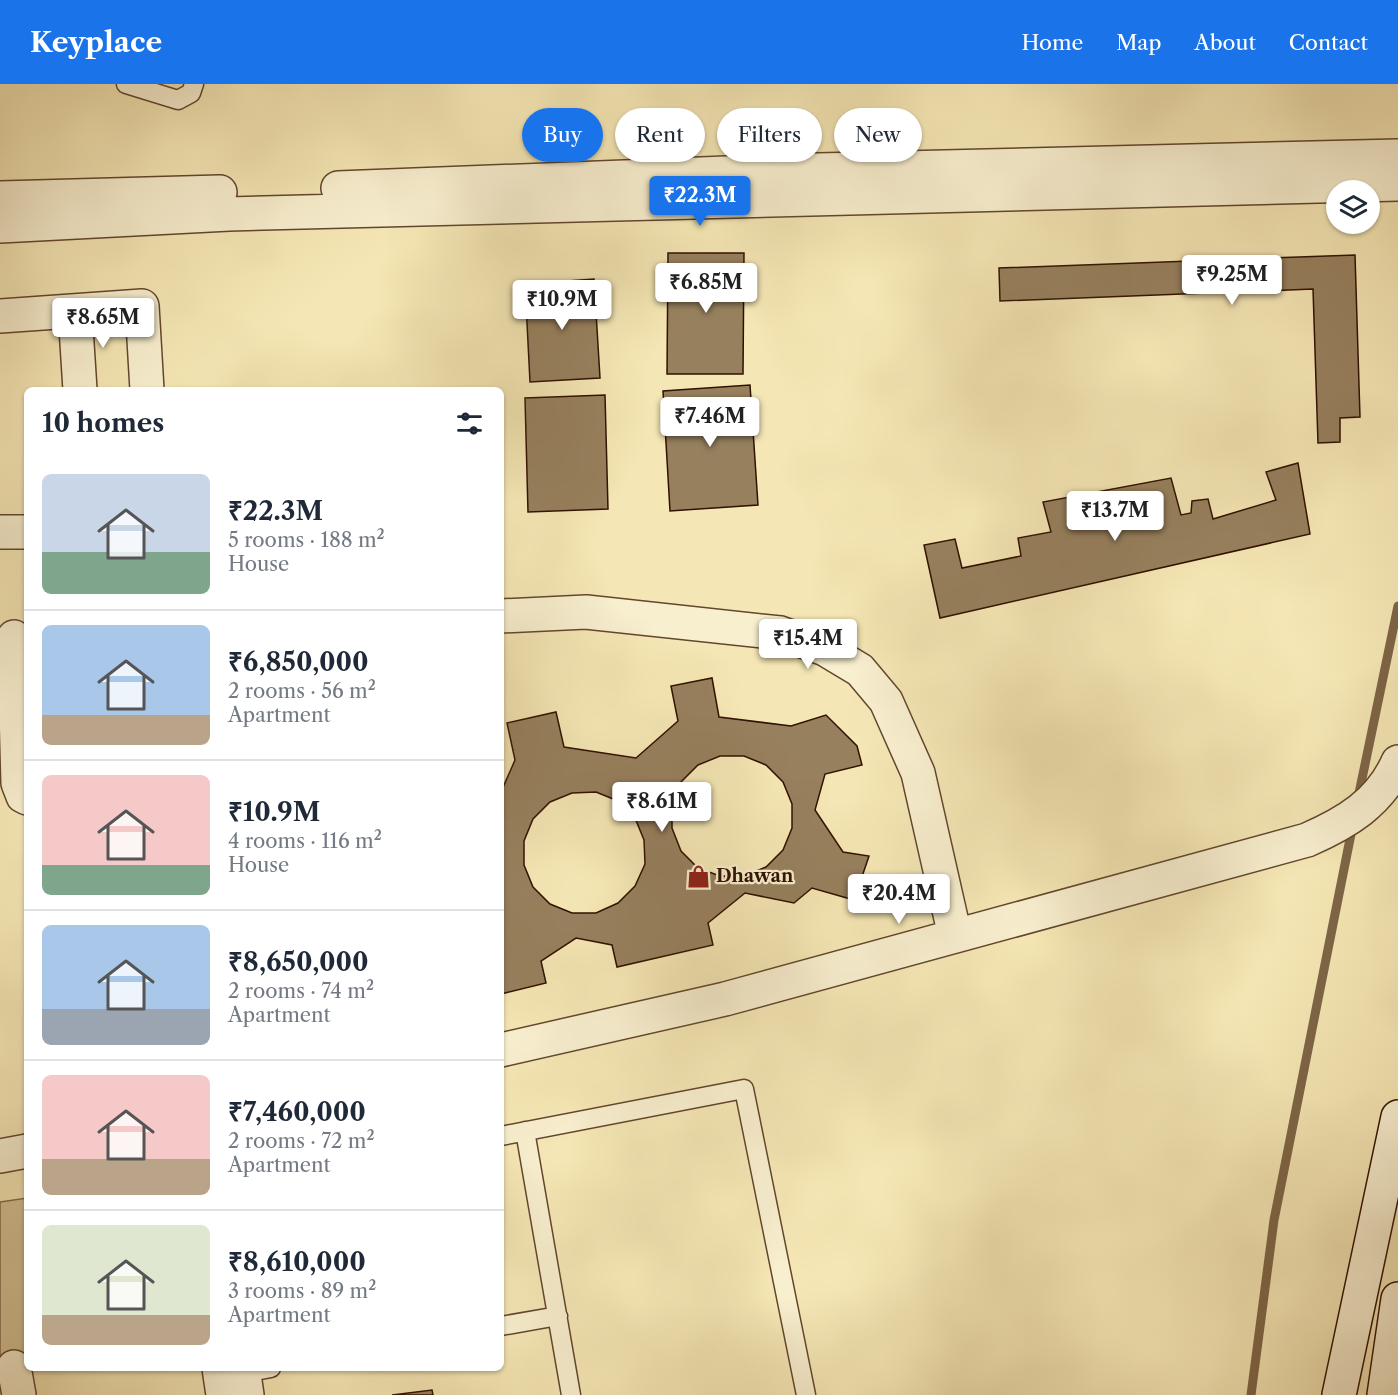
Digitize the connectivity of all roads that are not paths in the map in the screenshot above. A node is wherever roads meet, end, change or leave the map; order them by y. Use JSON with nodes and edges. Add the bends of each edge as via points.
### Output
{"nodes":[{"id":1,"x":126,"y":84,"type":"edge"},
{"id":2,"x":194,"y":84,"type":"edge"},
{"id":3,"x":1398,"y":156,"type":"edge"},
{"id":4,"x":1398,"y":184,"type":"edge"},
{"id":5,"x":0,"y":198,"type":"edge"},
{"id":6,"x":0,"y":226,"type":"edge"},
{"id":7,"x":75,"y":312,"type":"junction"},
{"id":8,"x":0,"y":316,"type":"edge"},
{"id":9,"x":80,"y":387,"type":"edge"},
{"id":10,"x":147,"y":387,"type":"edge"},
{"id":11,"x":0,"y":532,"type":"edge"},
{"id":12,"x":24,"y":532,"type":"edge"},
{"id":13,"x":504,"y":616,"type":"edge"},
{"id":14,"x":14,"y":638,"type":"edge"},
{"id":15,"x":1398,"y":762,"type":"edge"},
{"id":16,"x":24,"y":797,"type":"edge"},
{"id":17,"x":24,"y":800,"type":"edge"},
{"id":18,"x":0,"y":802,"type":"edge"},
{"id":19,"x":955,"y":936,"type":"junction"},
{"id":20,"x":504,"y":1049,"type":"edge"},
{"id":21,"x":1398,"y":1117,"type":"edge"},
{"id":22,"x":525,"y":1131,"type":"junction"},
{"id":23,"x":504,"y":1135,"type":"edge"},
{"id":24,"x":24,"y":1152,"type":"edge"},
{"id":25,"x":0,"y":1156,"type":"edge"},
{"id":26,"x":1398,"y":1299,"type":"edge"},
{"id":27,"x":558,"y":1316,"type":"junction"},
{"id":28,"x":504,"y":1325,"type":"edge"},
{"id":29,"x":571,"y":1395,"type":"edge"},
{"id":30,"x":806,"y":1395,"type":"edge"},
{"id":31,"x":1339,"y":1395,"type":"edge"},
{"id":32,"x":1384,"y":1395,"type":"edge"}],
"edges":[{"from":1,"to":2,"type":"lane","via":[[178,100],[191,93]]},
{"from":3,"to":5,"type":"street","via":[[776,171]]},
{"from":4,"to":6,"type":"street","via":[[253,213]]},
{"from":7,"to":8,"type":"street"},
{"from":7,"to":9,"type":"street"},
{"from":7,"to":10,"type":"street","via":[[142,306]]},
{"from":11,"to":12,"type":"street"},
{"from":13,"to":19,"type":"street","via":[[586,612],[771,632],[825,649],[860,670],[886,701],[918,773]]},
{"from":14,"to":16,"type":"street","via":[[18,783]]},
{"from":15,"to":19,"type":"street","via":[[1370,803],[1343,824],[1307,840]]},
{"from":17,"to":18,"type":"street"},
{"from":19,"to":20,"type":"street","via":[[725,999]]},
{"from":21,"to":31,"type":"street"},
{"from":22,"to":23,"type":"lane"},
{"from":22,"to":27,"type":"lane"},
{"from":22,"to":30,"type":"lane","via":[[744,1089]]},
{"from":24,"to":25,"type":"street"},
{"from":26,"to":32,"type":"street"},
{"from":27,"to":28,"type":"lane"},
{"from":27,"to":29,"type":"lane"}]}
